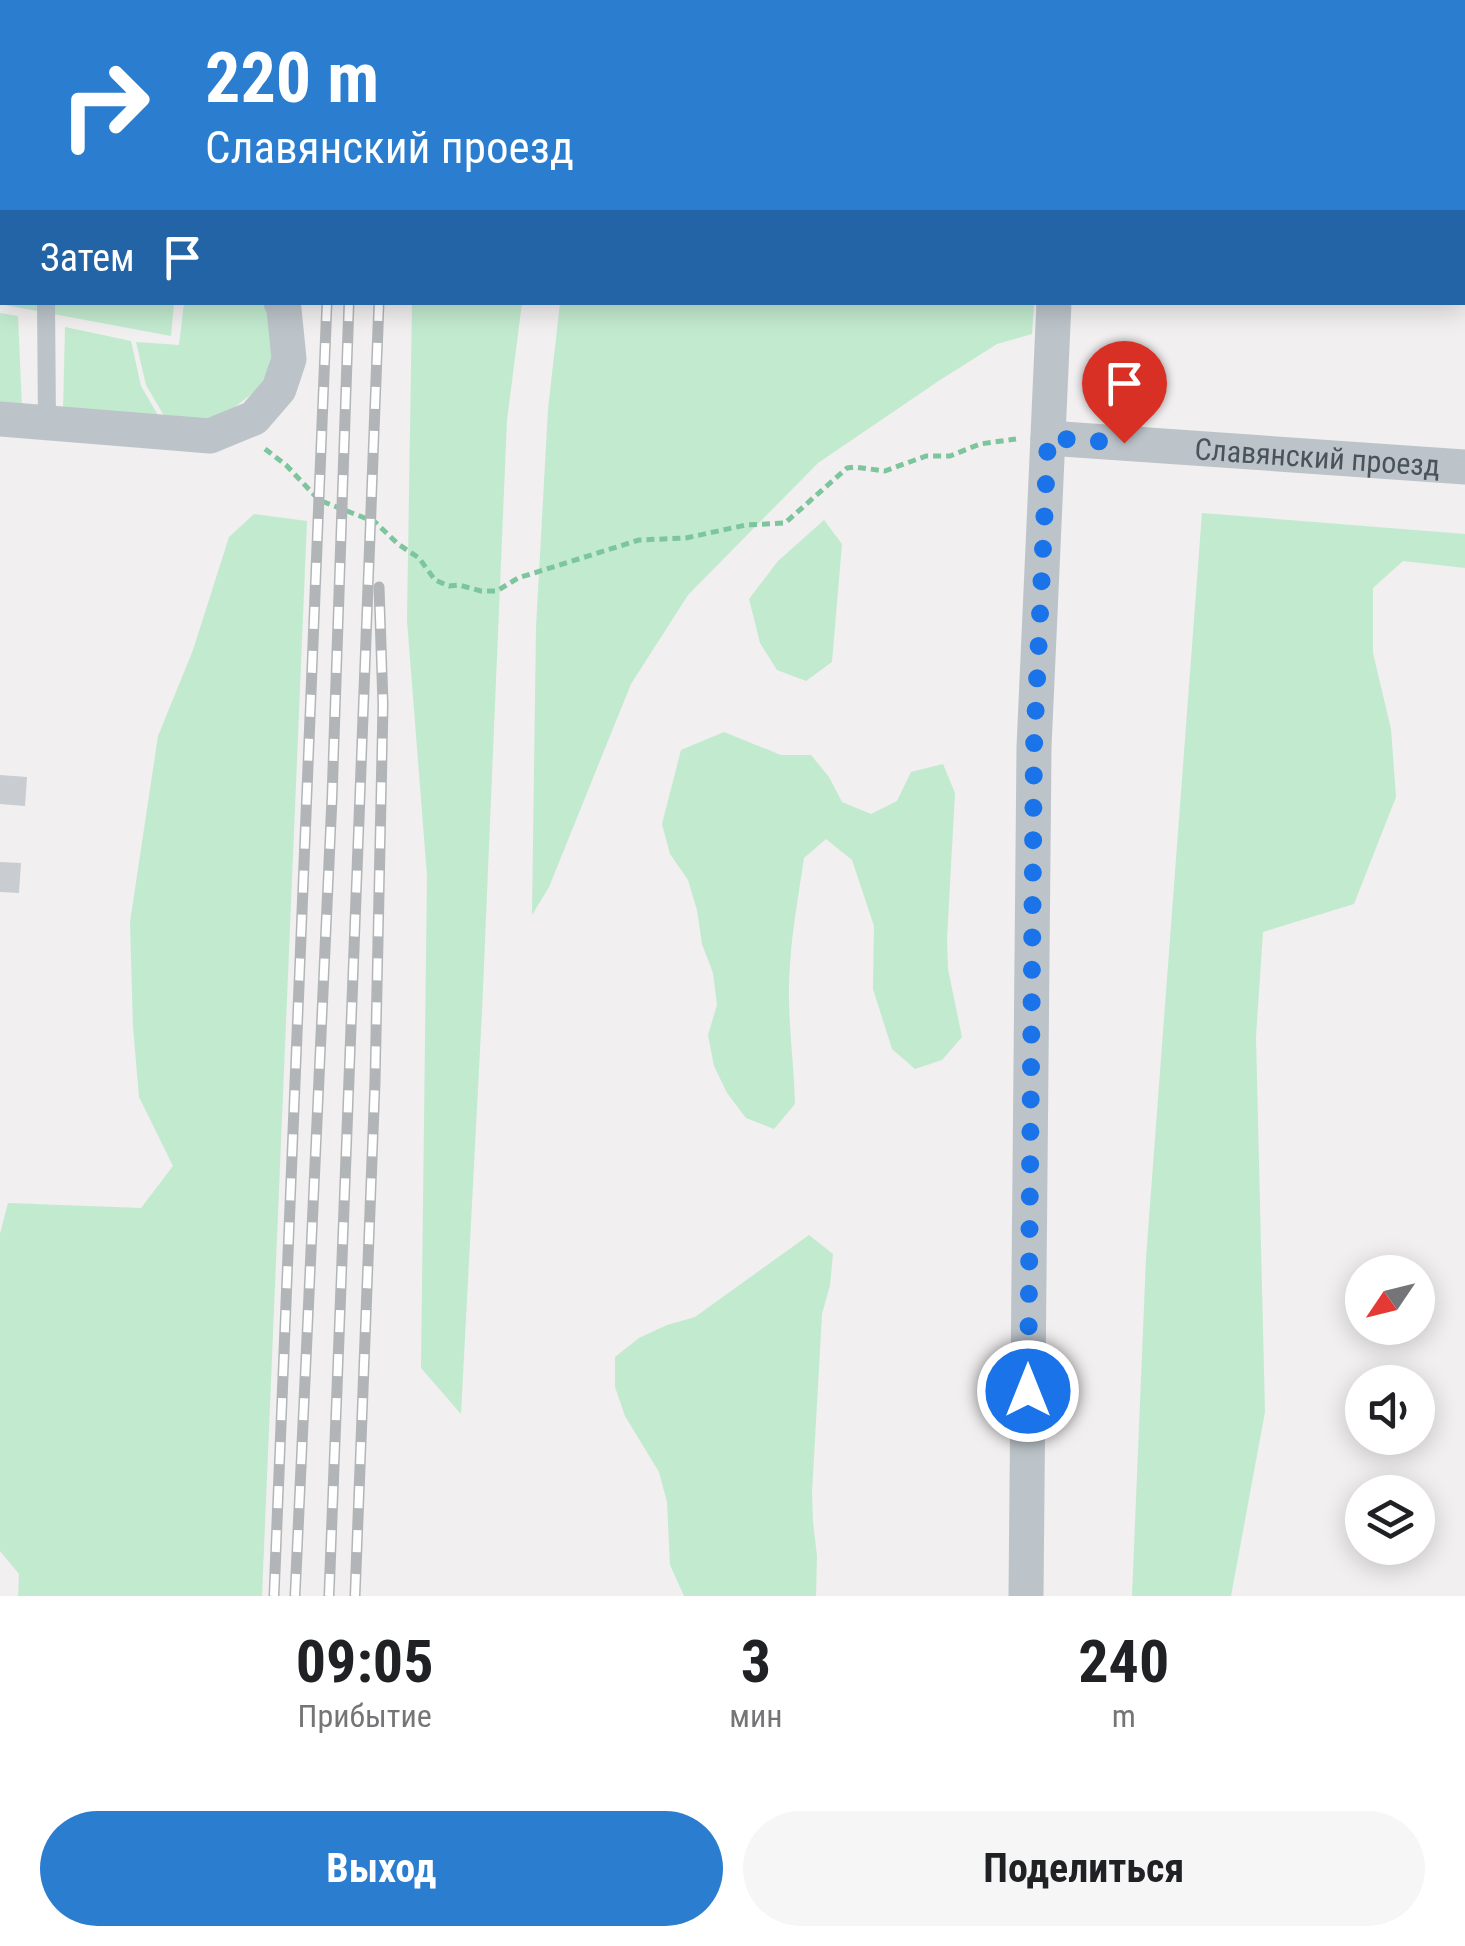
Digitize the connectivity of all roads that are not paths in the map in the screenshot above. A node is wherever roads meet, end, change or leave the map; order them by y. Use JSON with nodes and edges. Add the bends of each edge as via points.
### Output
{"nodes":[{"id":1,"x":46,"y":305,"type":"edge"},
{"id":2,"x":282,"y":305,"type":"edge"},
{"id":3,"x":1054,"y":305,"type":"edge"},
{"id":4,"x":0,"y":419,"type":"edge"},
{"id":5,"x":47,"y":423,"type":"junction"},
{"id":6,"x":1048,"y":438,"type":"junction"},
{"id":7,"x":1465,"y":467,"type":"edge"},
{"id":8,"x":1026,"y":1596,"type":"edge"}],
"edges":[{"from":1,"to":5,"type":"lane"},
{"from":2,"to":5,"type":"street","via":[[289,360],[279,389],[254,418],[210,436]]},
{"from":3,"to":6,"type":"street"},
{"from":4,"to":5,"type":"street"},
{"from":6,"to":7,"type":"street","name":"Славянский проезд"},
{"from":6,"to":8,"type":"street","via":[[1034,747]]}]}
